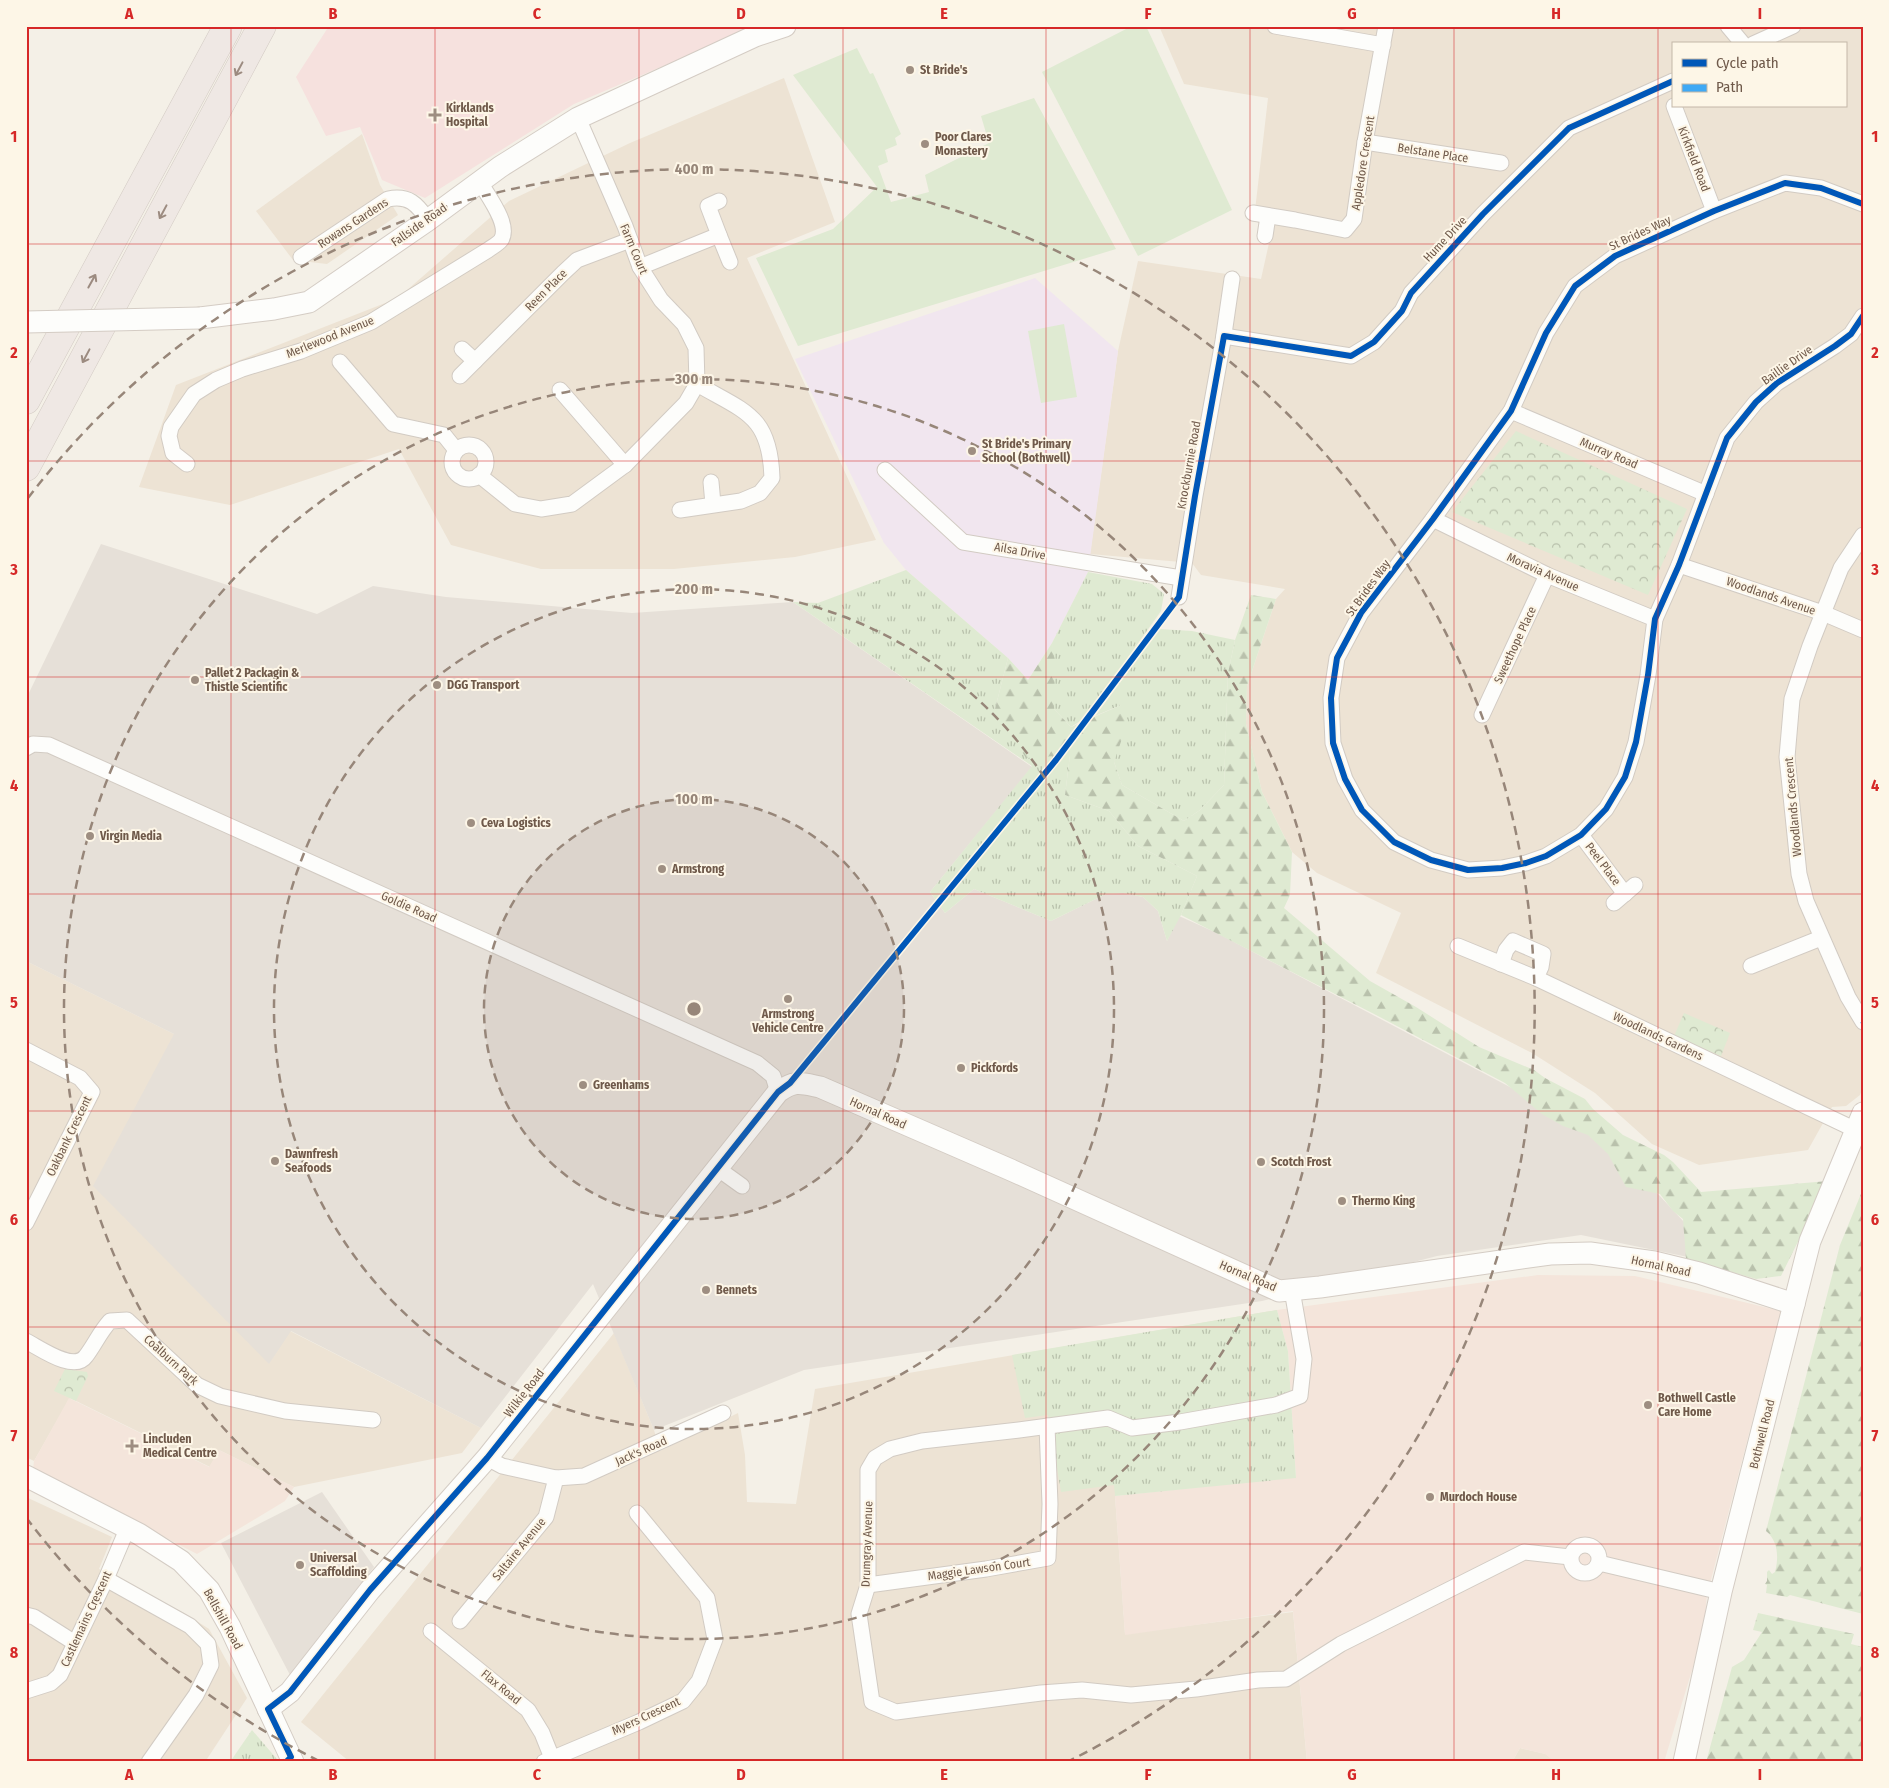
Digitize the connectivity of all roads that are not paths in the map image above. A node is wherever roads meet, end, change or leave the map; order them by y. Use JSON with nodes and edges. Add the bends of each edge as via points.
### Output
{"nodes":[{"id":1,"x":212,"y":26,"type":"edge"},
{"id":2,"x":228,"y":26,"type":"edge"},
{"id":3,"x":262,"y":26,"type":"edge"},
{"id":4,"x":785,"y":26,"type":"edge"},
{"id":5,"x":1275,"y":26,"type":"edge"},
{"id":6,"x":1386,"y":26,"type":"edge"},
{"id":7,"x":1728,"y":26,"type":"edge"},
{"id":8,"x":1793,"y":26,"type":"edge"},
{"id":9,"x":1741,"y":42,"type":"edge"},
{"id":10,"x":1757,"y":42,"type":"edge"},
{"id":11,"x":1383,"y":45,"type":"junction"},
{"id":12,"x":1669,"y":83,"type":"edge"},
{"id":13,"x":1672,"y":100,"type":"edge"},
{"id":14,"x":1674,"y":108,"type":"edge"},
{"id":15,"x":578,"y":118,"type":"junction"},
{"id":16,"x":1365,"y":142,"type":"junction"},
{"id":17,"x":1501,"y":163,"type":"dead end"},
{"id":18,"x":480,"y":182,"type":"junction"},
{"id":19,"x":136,"y":199,"type":"junction"},
{"id":20,"x":719,"y":201,"type":"dead end"},
{"id":21,"x":1863,"y":204,"type":"edge"},
{"id":22,"x":1714,"y":211,"type":"junction"},
{"id":23,"x":428,"y":220,"type":"junction"},
{"id":24,"x":720,"y":235,"type":"junction"},
{"id":25,"x":1265,"y":236,"type":"dead end"},
{"id":26,"x":630,"y":240,"type":"junction"},
{"id":27,"x":301,"y":257,"type":"dead end"},
{"id":28,"x":730,"y":262,"type":"dead end"},
{"id":29,"x":640,"y":267,"type":"junction"},
{"id":30,"x":1232,"y":279,"type":"dead end"},
{"id":31,"x":1863,"y":316,"type":"edge"},
{"id":32,"x":26,"y":322,"type":"edge"},
{"id":33,"x":1224,"y":336,"type":"junction"},
{"id":34,"x":462,"y":349,"type":"dead end"},
{"id":35,"x":475,"y":361,"type":"junction"},
{"id":36,"x":340,"y":362,"type":"dead end"},
{"id":37,"x":460,"y":376,"type":"dead end"},
{"id":38,"x":697,"y":384,"type":"junction"},
{"id":39,"x":560,"y":390,"type":"dead end"},
{"id":40,"x":26,"y":400,"type":"edge"},
{"id":41,"x":1511,"y":411,"type":"junction"},
{"id":42,"x":456,"y":450,"type":"junction"},
{"id":43,"x":187,"y":464,"type":"dead end"},
{"id":44,"x":625,"y":464,"type":"junction"},
{"id":45,"x":26,"y":467,"type":"edge"},
{"id":46,"x":886,"y":470,"type":"dead end"},
{"id":47,"x":479,"y":474,"type":"junction"},
{"id":48,"x":711,"y":482,"type":"dead end"},
{"id":49,"x":1706,"y":494,"type":"junction"},
{"id":50,"x":713,"y":504,"type":"junction"},
{"id":51,"x":680,"y":510,"type":"dead end"},
{"id":52,"x":1433,"y":519,"type":"junction"},
{"id":53,"x":1863,"y":535,"type":"edge"},
{"id":54,"x":1679,"y":565,"type":"junction"},
{"id":55,"x":1547,"y":575,"type":"junction"},
{"id":56,"x":1181,"y":578,"type":"junction"},
{"id":57,"x":1179,"y":598,"type":"dead end"},
{"id":58,"x":1823,"y":614,"type":"junction"},
{"id":59,"x":1655,"y":619,"type":"junction"},
{"id":60,"x":1863,"y":630,"type":"edge"},
{"id":61,"x":1483,"y":716,"type":"dead end"},
{"id":62,"x":26,"y":748,"type":"edge"},
{"id":63,"x":1581,"y":835,"type":"junction"},
{"id":64,"x":1625,"y":894,"type":"dead end"},
{"id":65,"x":1821,"y":938,"type":"junction"},
{"id":66,"x":1458,"y":946,"type":"dead end"},
{"id":67,"x":1501,"y":964,"type":"junction"},
{"id":68,"x":1751,"y":966,"type":"dead end"},
{"id":69,"x":1536,"y":978,"type":"junction"},
{"id":70,"x":1862,"y":1021,"type":"edge"},
{"id":71,"x":26,"y":1050,"type":"edge"},
{"id":72,"x":784,"y":1088,"type":"junction"},
{"id":73,"x":1859,"y":1121,"type":"edge"},
{"id":74,"x":717,"y":1168,"type":"junction"},
{"id":75,"x":742,"y":1186,"type":"dead end"},
{"id":76,"x":32,"y":1197,"type":"edge"},
{"id":77,"x":26,"y":1223,"type":"edge"},
{"id":78,"x":1292,"y":1290,"type":"junction"},
{"id":79,"x":1794,"y":1304,"type":"junction"},
{"id":80,"x":26,"y":1341,"type":"edge"},
{"id":81,"x":723,"y":1414,"type":"dead end"},
{"id":82,"x":373,"y":1420,"type":"dead end"},
{"id":83,"x":1047,"y":1426,"type":"junction"},
{"id":84,"x":487,"y":1458,"type":"junction"},
{"id":85,"x":26,"y":1476,"type":"edge"},
{"id":86,"x":556,"y":1478,"type":"junction"},
{"id":87,"x":637,"y":1513,"type":"dead end"},
{"id":88,"x":128,"y":1527,"type":"junction"},
{"id":89,"x":106,"y":1578,"type":"junction"},
{"id":90,"x":868,"y":1585,"type":"junction"},
{"id":91,"x":1721,"y":1592,"type":"junction"},
{"id":92,"x":26,"y":1615,"type":"edge"},
{"id":93,"x":460,"y":1621,"type":"dead end"},
{"id":94,"x":431,"y":1632,"type":"dead end"},
{"id":95,"x":75,"y":1643,"type":"junction"},
{"id":96,"x":26,"y":1691,"type":"edge"},
{"id":97,"x":268,"y":1709,"type":"junction"},
{"id":98,"x":548,"y":1760,"type":"edge"},
{"id":99,"x":149,"y":1762,"type":"edge"},
{"id":100,"x":293,"y":1762,"type":"edge"},
{"id":101,"x":1684,"y":1762,"type":"edge"}],
"edges":[{"from":1,"to":19,"type":"highway"},
{"from":2,"to":19,"type":"highway"},
{"from":3,"to":45,"type":"highway","one_way":true},
{"from":4,"to":15,"type":"street","name":"Fallside Road","via":[[755,36]]},
{"from":5,"to":11,"type":"street"},
{"from":6,"to":11,"type":"street","name":"Appledore Crescent"},
{"from":7,"to":9,"type":"street"},
{"from":8,"to":10,"type":"street"},
{"from":11,"to":16,"type":"street","name":"Appledore Crescent"},
{"from":12,"to":13,"type":"street","name":"Kirkfield Road"},
{"from":12,"to":33,"type":"street","name":"Hume Drive","via":[[1569,128],[1411,292],[1402,311],[1387,329],[1374,342],[1351,356]]},
{"from":14,"to":22,"type":"street","name":"Kirkfield Road"},
{"from":15,"to":18,"type":"street","name":"Fallside Road"},
{"from":15,"to":26,"type":"street","name":"Farm Court"},
{"from":16,"to":17,"type":"street","name":"Belstane Place"},
{"from":16,"to":25,"type":"street","name":"Appledore Crescent","via":[[1354,219],[1344,230],[1267,216]]},
{"from":18,"to":23,"type":"street","name":"Fallside Road"},
{"from":18,"to":43,"type":"street","name":"Merlewood Avenue","via":[[501,218],[504,230],[501,239],[371,322],[301,351],[242,369],[194,394],[172,427],[170,436],[173,453]]},
{"from":40,"to":19,"type":"highway","one_way":true},
{"from":20,"to":24,"type":"street","via":[[708,206]]},
{"from":21,"to":22,"type":"street","name":"St Brides Way","via":[[1821,188],[1785,183]]},
{"from":22,"to":41,"type":"street","name":"St Brides Way","via":[[1615,256],[1575,286],[1546,333]]},
{"from":23,"to":27,"type":"street","name":"Rowans Gardens","via":[[410,201],[400,197],[388,199]]},
{"from":23,"to":32,"type":"street","name":"Fallside Road","bridge":true,"via":[[310,302],[200,318]]},
{"from":24,"to":28,"type":"street"},
{"from":24,"to":29,"type":"street"},
{"from":26,"to":29,"type":"street","name":"Farm Court"},
{"from":26,"to":35,"type":"street","name":"Reen Place","via":[[578,260]]},
{"from":29,"to":38,"type":"street","name":"Farm Court","via":[[661,300],[684,324],[696,348]]},
{"from":30,"to":33,"type":"street","name":"Knockburnie Road"},
{"from":31,"to":49,"type":"street","name":"Baillie Drive","via":[[1851,334],[1777,383],[1756,402],[1727,438]]},
{"from":33,"to":56,"type":"street","name":"Knockburnie Road"},
{"from":34,"to":35,"type":"street"},
{"from":35,"to":37,"type":"street","name":"Reen Place"},
{"from":36,"to":42,"type":"street","via":[[393,424],[444,435]]},
{"from":38,"to":44,"type":"street","via":[[686,403]]},
{"from":38,"to":50,"type":"street","via":[[745,411],[761,428],[770,447],[772,478],[760,493],[741,501]]},
{"from":39,"to":44,"type":"street","via":[[579,404]]},
{"from":41,"to":49,"type":"street","name":"Murray Road"},
{"from":41,"to":52,"type":"street","name":"St Brides Way"},
{"from":42,"to":47,"type":"street","via":[[452,460],[455,471],[464,478]]},
{"from":42,"to":47,"type":"street","via":[[466,445],[481,450],[485,465]]},
{"from":44,"to":47,"type":"street","via":[[572,504],[541,508],[515,504]]},
{"from":46,"to":56,"type":"street","name":"Ailsa Drive","via":[[963,542]]},
{"from":48,"to":50,"type":"street"},
{"from":49,"to":54,"type":"street"},
{"from":50,"to":51,"type":"street"},
{"from":52,"to":55,"type":"street","name":"Moravia Avenue"},
{"from":52,"to":63,"type":"street","name":"St Brides Way","via":[[1362,613],[1337,658],[1332,698],[1333,743],[1345,779],[1362,810],[1394,842],[1431,860],[1468,870],[1526,863],[1546,856]]},
{"from":53,"to":58,"type":"street","name":"Woodlands Crescent","via":[[1842,568]]},
{"from":54,"to":58,"type":"street","name":"Woodlands Avenue"},
{"from":54,"to":59,"type":"street","name":"St Brides Way"},
{"from":55,"to":59,"type":"street","name":"Moravia Avenue"},
{"from":55,"to":61,"type":"street","name":"Sweethope Place"},
{"from":56,"to":57,"type":"street","name":"Knockburnie Road"},
{"from":58,"to":60,"type":"street","name":"Woodlands Avenue"},
{"from":58,"to":65,"type":"street","name":"Woodlands Crescent","via":[[1792,699],[1787,757],[1799,874]]},
{"from":59,"to":63,"type":"street","name":"St Brides Way","via":[[1636,742],[1624,777],[1606,809]]},
{"from":62,"to":72,"type":"street","name":"Goldie Road","via":[[33,744],[49,745],[757,1063]]},
{"from":63,"to":64,"type":"street","name":"Peel Place"},
{"from":65,"to":68,"type":"street"},
{"from":65,"to":70,"type":"street","name":"Woodlands Crescent"},
{"from":66,"to":67,"type":"street","name":"Woodlands Gardens"},
{"from":67,"to":69,"type":"street","name":"Woodlands Gardens"},
{"from":67,"to":69,"type":"street","via":[[1513,941],[1543,954]]},
{"from":69,"to":73,"type":"street","name":"Woodlands Gardens"},
{"from":71,"to":76,"type":"street","name":"Oakbank Crescent","via":[[80,1078],[92,1092]]},
{"from":72,"to":74,"type":"street","name":"Wilkie Road"},
{"from":72,"to":78,"type":"street","name":"Hornal Road","via":[[804,1084],[820,1087],[1279,1291]]},
{"from":73,"to":79,"type":"street","name":"Bothwell Road","via":[[1810,1241]]},
{"from":74,"to":75,"type":"street"},
{"from":74,"to":84,"type":"street","name":"Wilkie Road"},
{"from":76,"to":77,"type":"street","name":"Oakbank Crescent"},
{"from":78,"to":79,"type":"street","name":"Hornal Road","via":[[1550,1254],[1590,1253],[1654,1262]]},
{"from":78,"to":83,"type":"street","name":"Drumgray Avenue","via":[[1304,1359],[1300,1396],[1276,1405],[1132,1428],[1108,1418]]},
{"from":79,"to":91,"type":"street","name":"Bothwell Road"},
{"from":80,"to":82,"type":"street","name":"Coalburn Park","via":[[64,1362],[74,1363],[84,1359],[110,1321],[127,1320],[197,1385],[220,1396],[285,1411]]},
{"from":81,"to":86,"type":"street","name":"Jack's Road","via":[[584,1476]]},
{"from":83,"to":90,"type":"street","name":"Drumgray Avenue","via":[[922,1440],[890,1449],[875,1458],[868,1470]]},
{"from":83,"to":90,"type":"street","name":"Maggie Lawson Court","via":[[1048,1558]]},
{"from":84,"to":86,"type":"street","via":[[502,1466]]},
{"from":84,"to":97,"type":"street","name":"Wilkie Road","via":[[370,1590],[290,1692]]},
{"from":85,"to":88,"type":"street","name":"Bellshill Road"},
{"from":86,"to":93,"type":"street","name":"Saltaire Avenue","via":[[546,1517]]},
{"from":87,"to":98,"type":"street","name":"Myers Crescent","via":[[707,1598],[715,1639],[699,1681],[683,1701]]},
{"from":88,"to":89,"type":"street","name":"Castlemains Crescent"},
{"from":88,"to":97,"type":"street","name":"Bellshill Road","via":[[181,1561],[209,1590]]},
{"from":89,"to":95,"type":"street","name":"Castlemains Crescent"},
{"from":89,"to":99,"type":"street","via":[[190,1626],[208,1644],[211,1665],[196,1695]]},
{"from":90,"to":91,"type":"street","name":"Drumgray Avenue","via":[[859,1614],[872,1702],[896,1712],[1041,1693],[1082,1690],[1131,1695],[1286,1679],[1341,1644],[1524,1552],[1570,1557],[1573,1568],[1581,1573],[1594,1571],[1599,1563]]},
{"from":91,"to":101,"type":"street","name":"Bothwell Road"},
{"from":92,"to":95,"type":"street"},
{"from":94,"to":98,"type":"street","name":"Flax Road","via":[[528,1710],[542,1733]]},
{"from":95,"to":96,"type":"street","name":"Castlemains Crescent","via":[[60,1675],[51,1683]]},
{"from":97,"to":100,"type":"street","name":"Bellshill Road"}]}
